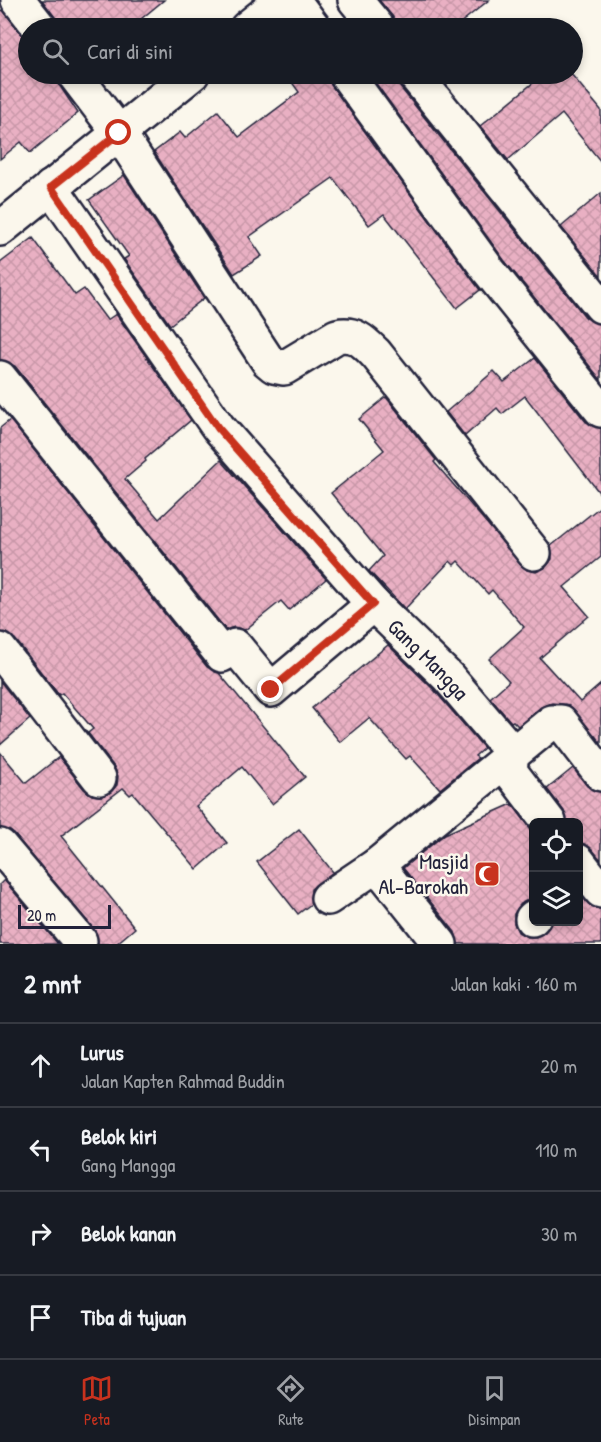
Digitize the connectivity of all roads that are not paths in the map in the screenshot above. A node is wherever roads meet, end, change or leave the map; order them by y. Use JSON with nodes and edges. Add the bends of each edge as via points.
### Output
{"nodes":[{"id":1,"x":18,"y":0,"type":"edge"},
{"id":2,"x":282,"y":0,"type":"edge"},
{"id":3,"x":293,"y":0,"type":"edge"},
{"id":4,"x":355,"y":0,"type":"edge"},
{"id":5,"x":32,"y":18,"type":"edge"},
{"id":6,"x":260,"y":18,"type":"edge"},
{"id":7,"x":306,"y":18,"type":"edge"},
{"id":8,"x":370,"y":18,"type":"edge"},
{"id":9,"x":82,"y":84,"type":"edge"},
{"id":10,"x":180,"y":84,"type":"edge"},
{"id":11,"x":353,"y":84,"type":"edge"},
{"id":12,"x":422,"y":84,"type":"edge"},
{"id":13,"x":119,"y":133,"type":"junction"},
{"id":14,"x":51,"y":187,"type":"junction"},
{"id":15,"x":0,"y":229,"type":"edge"},
{"id":16,"x":601,"y":306,"type":"edge"},
{"id":17,"x":0,"y":378,"type":"edge"},
{"id":18,"x":601,"y":410,"type":"edge"},
{"id":19,"x":534,"y":553,"type":"dead end"},
{"id":20,"x":373,"y":604,"type":"junction"},
{"id":21,"x":0,"y":650,"type":"edge"},
{"id":22,"x":512,"y":752,"type":"junction"},
{"id":23,"x":601,"y":774,"type":"edge"},
{"id":24,"x":99,"y":778,"type":"dead end"},
{"id":25,"x":546,"y":818,"type":"edge"},
{"id":26,"x":0,"y":846,"type":"edge"},
{"id":27,"x":377,"y":865,"type":"junction"},
{"id":28,"x":328,"y":898,"type":"dead end"},
{"id":29,"x":80,"y":941,"type":"dead end"},
{"id":30,"x":440,"y":944,"type":"edge"}],
"edges":[{"from":1,"to":5,"type":"street"},
{"from":2,"to":6,"type":"street"},
{"from":3,"to":7,"type":"street"},
{"from":4,"to":8,"type":"street"},
{"from":9,"to":13,"type":"street"},
{"from":10,"to":13,"type":"street"},
{"from":11,"to":18,"type":"street","via":[[489,271]]},
{"from":12,"to":16,"type":"street"},
{"from":13,"to":14,"type":"street"},
{"from":13,"to":19,"type":"street","via":[[268,361],[284,368],[337,336],[360,338]]},
{"from":14,"to":15,"type":"street"},
{"from":14,"to":20,"type":"street","name":"Gang Mangga","via":[[218,428]]},
{"from":17,"to":20,"type":"street","via":[[222,655],[235,646],[271,690]]},
{"from":20,"to":22,"type":"street","name":"Gang Mangga","via":[[448,677]]},
{"from":21,"to":24,"type":"street"},
{"from":22,"to":23,"type":"street","via":[[552,722],[561,722]]},
{"from":22,"to":25,"type":"street","via":[[510,771]]},
{"from":22,"to":27,"type":"street"},
{"from":26,"to":29,"type":"street"},
{"from":27,"to":28,"type":"street"},
{"from":27,"to":30,"type":"street"}]}
